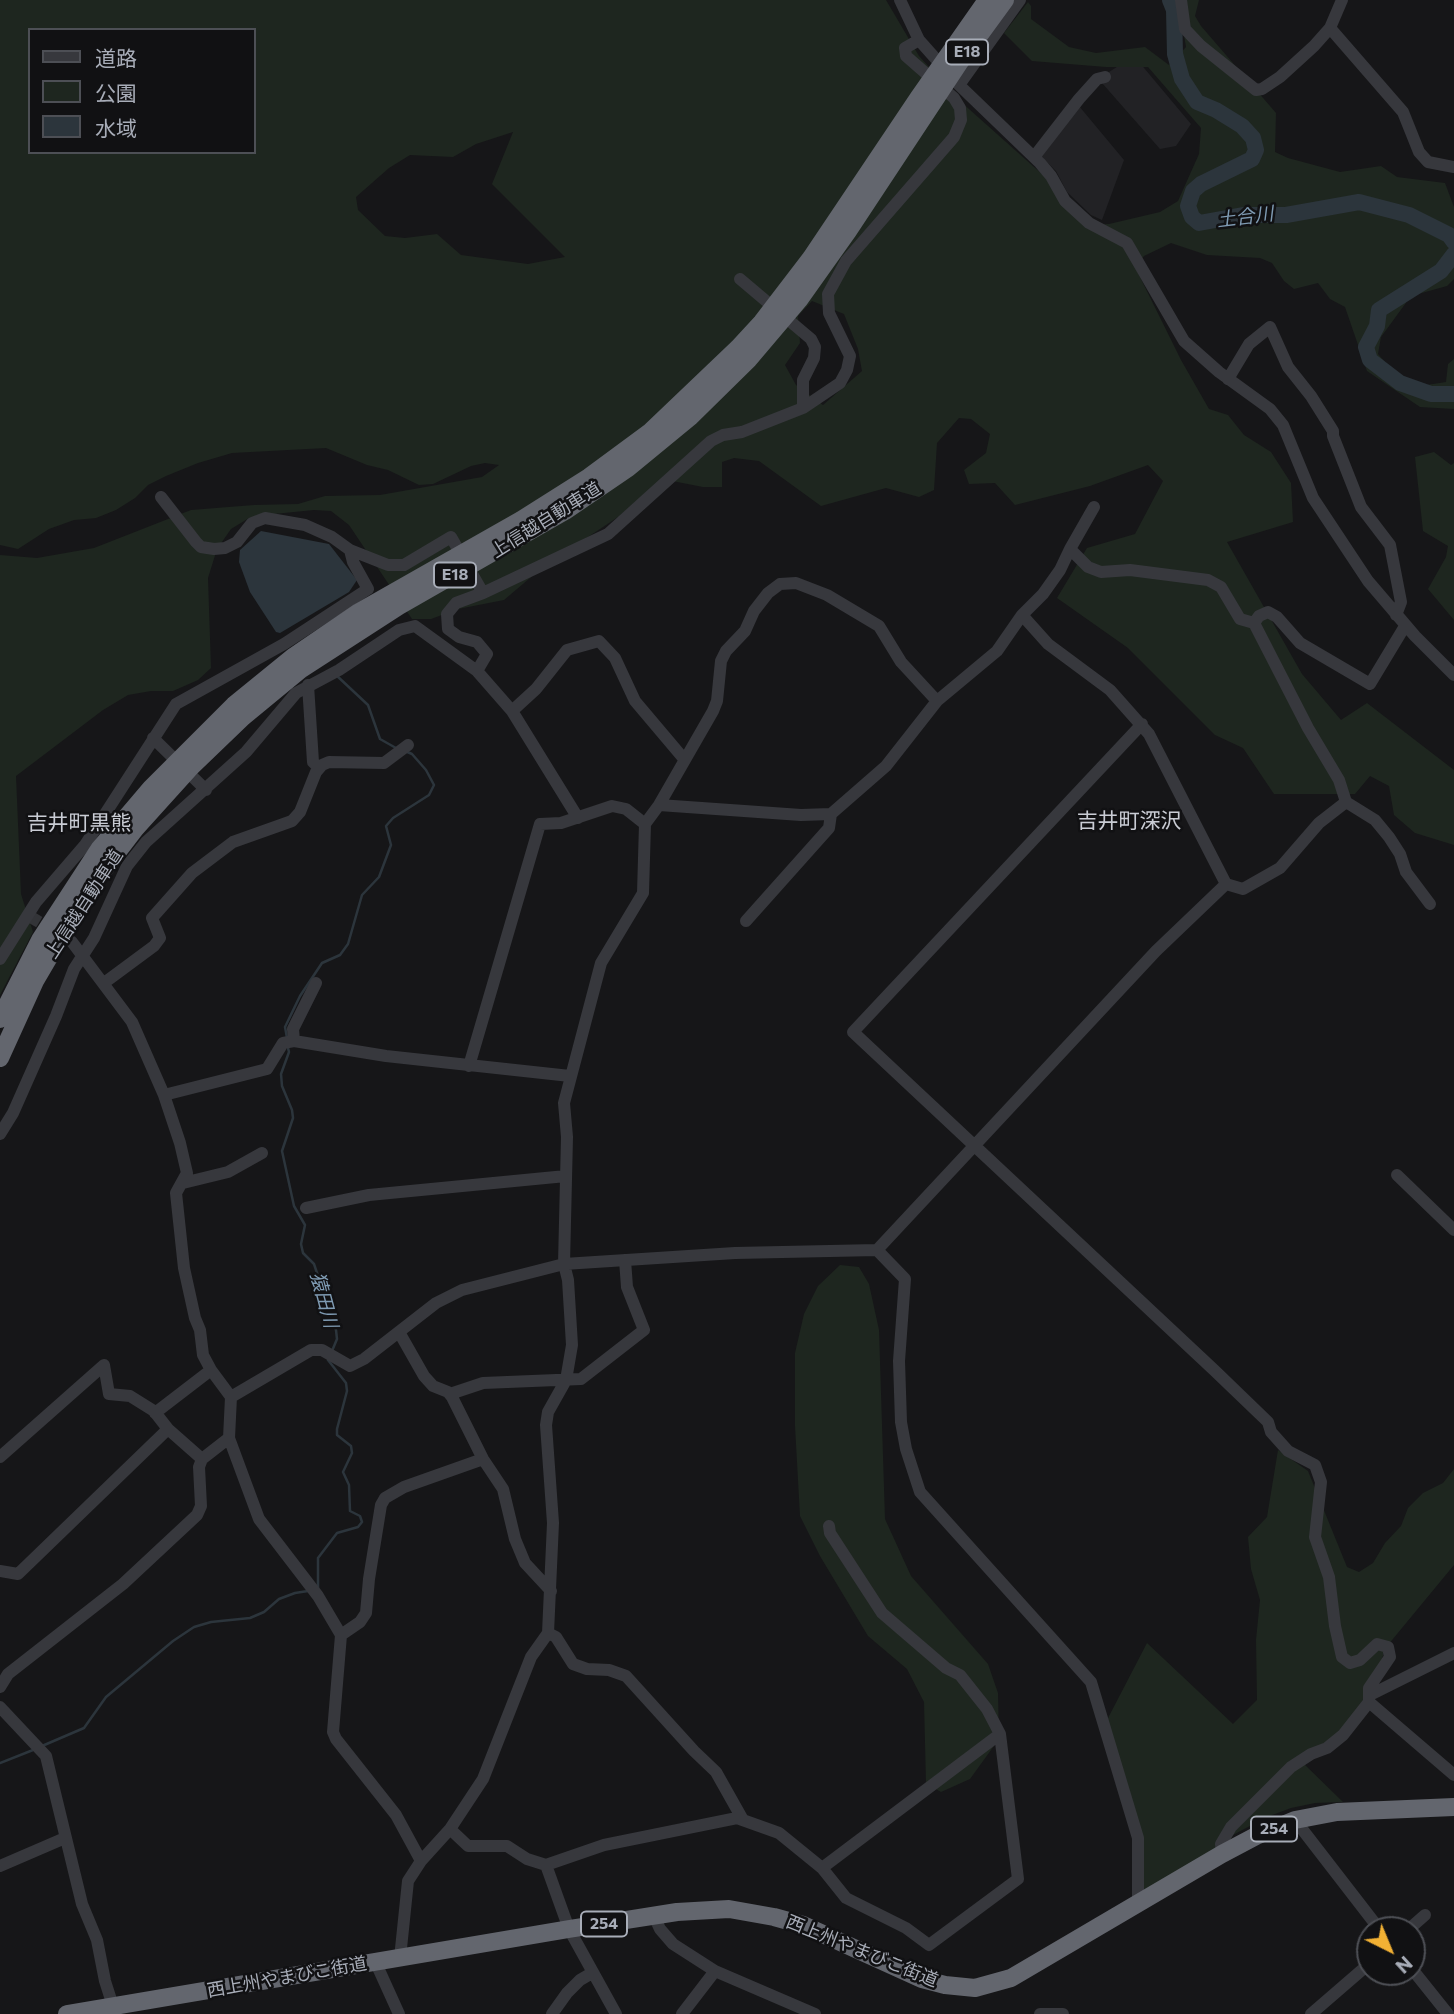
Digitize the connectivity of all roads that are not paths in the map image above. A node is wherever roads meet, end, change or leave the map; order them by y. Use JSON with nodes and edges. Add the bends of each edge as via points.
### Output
{"nodes":[{"id":1,"x":900,"y":0,"type":"edge"},
{"id":2,"x":987,"y":0,"type":"edge"},
{"id":3,"x":1005,"y":0,"type":"edge"},
{"id":4,"x":1020,"y":0,"type":"edge"},
{"id":5,"x":1181,"y":0,"type":"edge"},
{"id":6,"x":1342,"y":0,"type":"edge"},
{"id":7,"x":1330,"y":28,"type":"junction"},
{"id":8,"x":919,"y":40,"type":"junction"},
{"id":9,"x":1105,"y":77,"type":"dead end"},
{"id":10,"x":959,"y":85,"type":"junction"},
{"id":11,"x":924,"y":101,"type":"junction"},
{"id":12,"x":1034,"y":157,"type":"junction"},
{"id":13,"x":1454,"y":167,"type":"edge"},
{"id":14,"x":740,"y":279,"type":"dead end"},
{"id":15,"x":1228,"y":379,"type":"junction"},
{"id":16,"x":803,"y":408,"type":"junction"},
{"id":17,"x":161,"y":497,"type":"dead end"},
{"id":18,"x":1094,"y":507,"type":"dead end"},
{"id":19,"x":350,"y":550,"type":"junction"},
{"id":20,"x":1070,"y":550,"type":"junction"},
{"id":21,"x":483,"y":593,"type":"junction"},
{"id":22,"x":1022,"y":615,"type":"junction"},
{"id":23,"x":1396,"y":615,"type":"junction"},
{"id":24,"x":1254,"y":623,"type":"junction"},
{"id":25,"x":1405,"y":626,"type":"junction"},
{"id":26,"x":477,"y":671,"type":"junction"},
{"id":27,"x":1454,"y":675,"type":"edge"},
{"id":28,"x":308,"y":685,"type":"junction"},
{"id":29,"x":937,"y":701,"type":"junction"},
{"id":30,"x":512,"y":711,"type":"junction"},
{"id":31,"x":1142,"y":724,"type":"junction"},
{"id":32,"x":153,"y":738,"type":"junction"},
{"id":33,"x":408,"y":745,"type":"dead end"},
{"id":34,"x":684,"y":759,"type":"junction"},
{"id":35,"x":319,"y":768,"type":"junction"},
{"id":36,"x":206,"y":790,"type":"junction"},
{"id":37,"x":1346,"y":802,"type":"junction"},
{"id":38,"x":659,"y":805,"type":"junction"},
{"id":39,"x":831,"y":814,"type":"junction"},
{"id":40,"x":578,"y":818,"type":"junction"},
{"id":41,"x":645,"y":824,"type":"junction"},
{"id":42,"x":1226,"y":884,"type":"junction"},
{"id":43,"x":1430,"y":904,"type":"dead end"},
{"id":44,"x":746,"y":921,"type":"dead end"},
{"id":45,"x":72,"y":942,"type":"dead end"},
{"id":46,"x":83,"y":958,"type":"junction"},
{"id":47,"x":0,"y":959,"type":"edge"},
{"id":48,"x":104,"y":983,"type":"junction"},
{"id":49,"x":316,"y":983,"type":"dead end"},
{"id":50,"x":0,"y":1019,"type":"edge"},
{"id":51,"x":294,"y":1041,"type":"junction"},
{"id":52,"x":0,"y":1058,"type":"edge"},
{"id":53,"x":469,"y":1066,"type":"junction"},
{"id":54,"x":570,"y":1076,"type":"junction"},
{"id":55,"x":164,"y":1095,"type":"junction"},
{"id":56,"x":0,"y":1134,"type":"edge"},
{"id":57,"x":974,"y":1146,"type":"junction"},
{"id":58,"x":262,"y":1153,"type":"dead end"},
{"id":59,"x":1397,"y":1175,"type":"dead end"},
{"id":60,"x":566,"y":1176,"type":"junction"},
{"id":61,"x":183,"y":1183,"type":"junction"},
{"id":62,"x":306,"y":1208,"type":"dead end"},
{"id":63,"x":1454,"y":1230,"type":"edge"},
{"id":64,"x":877,"y":1251,"type":"junction"},
{"id":65,"x":625,"y":1260,"type":"junction"},
{"id":66,"x":564,"y":1264,"type":"junction"},
{"id":67,"x":399,"y":1332,"type":"junction"},
{"id":68,"x":211,"y":1370,"type":"junction"},
{"id":69,"x":566,"y":1380,"type":"junction"},
{"id":70,"x":450,"y":1394,"type":"junction"},
{"id":71,"x":231,"y":1397,"type":"junction"},
{"id":72,"x":155,"y":1413,"type":"junction"},
{"id":73,"x":169,"y":1429,"type":"junction"},
{"id":74,"x":229,"y":1438,"type":"junction"},
{"id":75,"x":0,"y":1457,"type":"edge"},
{"id":76,"x":483,"y":1459,"type":"junction"},
{"id":77,"x":202,"y":1460,"type":"junction"},
{"id":78,"x":829,"y":1526,"type":"dead end"},
{"id":79,"x":0,"y":1571,"type":"edge"},
{"id":80,"x":551,"y":1591,"type":"junction"},
{"id":81,"x":548,"y":1633,"type":"junction"},
{"id":82,"x":341,"y":1635,"type":"junction"},
{"id":83,"x":1454,"y":1653,"type":"edge"},
{"id":84,"x":0,"y":1687,"type":"edge"},
{"id":85,"x":1369,"y":1698,"type":"junction"},
{"id":86,"x":0,"y":1707,"type":"edge"},
{"id":87,"x":1000,"y":1734,"type":"junction"},
{"id":88,"x":1454,"y":1775,"type":"edge"},
{"id":89,"x":1454,"y":1807,"type":"edge"},
{"id":90,"x":743,"y":1820,"type":"junction"},
{"id":91,"x":1295,"y":1820,"type":"junction"},
{"id":92,"x":450,"y":1829,"type":"junction"},
{"id":93,"x":65,"y":1838,"type":"junction"},
{"id":94,"x":1222,"y":1854,"type":"junction"},
{"id":95,"x":421,"y":1861,"type":"junction"},
{"id":96,"x":546,"y":1865,"type":"junction"},
{"id":97,"x":0,"y":1866,"type":"edge"},
{"id":98,"x":822,"y":1868,"type":"junction"},
{"id":99,"x":1138,"y":1902,"type":"junction"},
{"id":100,"x":654,"y":1916,"type":"junction"},
{"id":101,"x":1369,"y":1916,"type":"edge"},
{"id":102,"x":569,"y":1929,"type":"junction"},
{"id":103,"x":400,"y":1958,"type":"junction"},
{"id":104,"x":375,"y":1961,"type":"junction"},
{"id":105,"x":715,"y":1971,"type":"junction"},
{"id":106,"x":592,"y":1973,"type":"junction"},
{"id":107,"x":1356,"y":1975,"type":"edge"},
{"id":108,"x":1426,"y":1986,"type":"edge"},
{"id":109,"x":113,"y":2006,"type":"junction"},
{"id":110,"x":72,"y":2014,"type":"edge"},
{"id":111,"x":399,"y":2014,"type":"edge"},
{"id":112,"x":552,"y":2014,"type":"edge"},
{"id":113,"x":616,"y":2014,"type":"edge"},
{"id":114,"x":682,"y":2014,"type":"edge"},
{"id":115,"x":815,"y":2014,"type":"edge"},
{"id":116,"x":1040,"y":2014,"type":"edge"},
{"id":117,"x":1063,"y":2014,"type":"edge"},
{"id":118,"x":1311,"y":2014,"type":"edge"},
{"id":119,"x":1448,"y":2014,"type":"edge"}],
"edges":[{"from":1,"to":8,"type":"street"},
{"from":2,"to":11,"type":"highway","name":"上信越自動車道","number":"E18"},
{"from":3,"to":11,"type":"highway","name":"上信越自動車道","number":"E18"},
{"from":4,"to":10,"type":"street"},
{"from":5,"to":7,"type":"street","via":[[1185,29],[1256,90],[1280,77]]},
{"from":6,"to":7,"type":"street"},
{"from":7,"to":13,"type":"street","via":[[1403,112],[1419,152],[1428,162]]},
{"from":8,"to":10,"type":"street"},
{"from":8,"to":16,"type":"street","via":[[905,48],[906,56],[954,98],[960,108],[959,129],[836,278],[828,294],[828,313],[850,356],[847,370],[839,383]]},
{"from":9,"to":12,"type":"street","via":[[1097,79],[1079,99]]},
{"from":10,"to":12,"type":"street"},
{"from":11,"to":50,"type":"highway","name":"上信越自動車道","number":"E18","via":[[787,291],[679,406],[567,492],[315,641],[244,696],[180,757],[124,819],[78,880],[40,940]]},
{"from":11,"to":52,"type":"highway","name":"上信越自動車道","number":"E18","via":[[848,230],[799,300],[749,359],[690,417],[565,511],[322,655],[270,694],[191,767],[89,889],[35,981]]},
{"from":12,"to":15,"type":"street","via":[[1075,212],[1126,243],[1184,341]]},
{"from":14,"to":16,"type":"street","via":[[811,339],[814,358],[803,380]]},
{"from":15,"to":23,"type":"street","via":[[1270,409],[1283,425],[1313,498]]},
{"from":15,"to":23,"type":"street","via":[[1249,344],[1270,327],[1288,367],[1333,431],[1361,507],[1390,545],[1401,602]]},
{"from":16,"to":21,"type":"street","via":[[711,441],[608,534]]},
{"from":17,"to":19,"type":"street","via":[[201,547],[225,548],[237,542],[252,523],[265,519],[304,526]]},
{"from":18,"to":20,"type":"street"},
{"from":19,"to":21,"type":"street","via":[[388,565],[404,565],[451,537]]},
{"from":19,"to":32,"type":"street","via":[[368,589],[284,645],[176,704]]},
{"from":20,"to":22,"type":"street","via":[[1043,594]]},
{"from":20,"to":24,"type":"street","via":[[1101,572],[1130,569],[1208,580],[1222,587],[1240,620]]},
{"from":21,"to":26,"type":"street","via":[[456,603],[447,614],[448,629],[477,642],[486,654]]},
{"from":22,"to":29,"type":"street","via":[[997,651]]},
{"from":22,"to":31,"type":"street","via":[[1048,644],[1110,691]]},
{"from":23,"to":25,"type":"street"},
{"from":24,"to":25,"type":"street","via":[[1268,612],[1300,643],[1370,684]]},
{"from":24,"to":37,"type":"street","via":[[1339,780]]},
{"from":25,"to":27,"type":"street"},
{"from":26,"to":28,"type":"street","via":[[415,626],[399,630]]},
{"from":26,"to":30,"type":"street"},
{"from":28,"to":35,"type":"street","via":[[313,762]]},
{"from":28,"to":36,"type":"street"},
{"from":29,"to":34,"type":"street","via":[[901,662],[879,626],[827,595],[796,583],[780,584],[768,593],[745,631],[726,651],[717,701]]},
{"from":29,"to":39,"type":"street","via":[[886,766]]},
{"from":30,"to":34,"type":"street","via":[[567,650],[599,641],[615,658],[635,701]]},
{"from":30,"to":40,"type":"street"},
{"from":31,"to":42,"type":"street"},
{"from":31,"to":57,"type":"street","via":[[853,1032]]},
{"from":32,"to":36,"type":"street"},
{"from":32,"to":47,"type":"street","via":[[85,845],[36,902]]},
{"from":33,"to":35,"type":"street","via":[[384,763],[329,762]]},
{"from":34,"to":38,"type":"street"},
{"from":35,"to":48,"type":"street","via":[[292,821],[233,842],[192,873],[152,918],[160,938],[154,946]]},
{"from":36,"to":46,"type":"street","via":[[146,842],[127,866]]},
{"from":37,"to":42,"type":"street","via":[[1319,823],[1280,868],[1243,889]]},
{"from":37,"to":43,"type":"street","via":[[1375,820]]},
{"from":38,"to":39,"type":"street"},
{"from":38,"to":41,"type":"street"},
{"from":39,"to":44,"type":"street","via":[[829,828]]},
{"from":40,"to":41,"type":"street","via":[[612,806],[626,809]]},
{"from":40,"to":53,"type":"street","via":[[540,824]]},
{"from":41,"to":54,"type":"street","via":[[643,894],[601,963]]},
{"from":42,"to":57,"type":"street","via":[[1156,951]]},
{"from":45,"to":46,"type":"street"},
{"from":46,"to":48,"type":"street"},
{"from":46,"to":56,"type":"street"},
{"from":48,"to":55,"type":"street","via":[[132,1022]]},
{"from":49,"to":51,"type":"street","via":[[293,1029]]},
{"from":51,"to":53,"type":"street"},
{"from":51,"to":55,"type":"street","via":[[283,1043],[267,1069]]},
{"from":53,"to":54,"type":"street"},
{"from":54,"to":60,"type":"street","via":[[564,1103]]},
{"from":55,"to":61,"type":"street","via":[[187,1173]]},
{"from":57,"to":64,"type":"street"},
{"from":57,"to":85,"type":"street","via":[[1268,1422],[1288,1451],[1315,1465],[1321,1482],[1315,1537],[1329,1577],[1342,1657],[1350,1663],[1360,1660],[1377,1644],[1391,1653],[1369,1688]]},
{"from":58,"to":61,"type":"street","via":[[228,1172]]},
{"from":59,"to":63,"type":"street"},
{"from":60,"to":62,"type":"street","via":[[369,1195]]},
{"from":60,"to":66,"type":"street"},
{"from":61,"to":68,"type":"street","via":[[176,1193],[184,1268],[203,1355]]},
{"from":64,"to":65,"type":"street"},
{"from":64,"to":99,"type":"street","via":[[905,1279],[899,1361],[901,1422],[920,1492],[1091,1682],[1138,1838]]},
{"from":65,"to":66,"type":"street"},
{"from":65,"to":69,"type":"street","via":[[627,1287],[644,1330],[581,1380]]},
{"from":66,"to":67,"type":"street","via":[[462,1290],[436,1303]]},
{"from":66,"to":69,"type":"street","via":[[572,1345]]},
{"from":67,"to":70,"type":"street","via":[[424,1376]]},
{"from":67,"to":71,"type":"street","via":[[350,1366],[322,1350],[311,1350]]},
{"from":68,"to":71,"type":"street"},
{"from":68,"to":72,"type":"street"},
{"from":69,"to":70,"type":"street","via":[[483,1383]]},
{"from":69,"to":80,"type":"street","via":[[545,1425],[553,1523]]},
{"from":70,"to":76,"type":"street"},
{"from":71,"to":74,"type":"street"},
{"from":72,"to":73,"type":"street"},
{"from":72,"to":75,"type":"street","via":[[130,1396],[109,1394],[104,1365]]},
{"from":73,"to":77,"type":"street"},
{"from":73,"to":79,"type":"street","via":[[18,1574]]},
{"from":74,"to":77,"type":"street"},
{"from":74,"to":82,"type":"street","via":[[260,1520],[318,1596]]},
{"from":76,"to":80,"type":"street","via":[[503,1489],[525,1563]]},
{"from":76,"to":82,"type":"street","via":[[385,1498],[366,1613]]},
{"from":77,"to":84,"type":"street","via":[[197,1515],[123,1584],[8,1674]]},
{"from":78,"to":87,"type":"street","via":[[882,1613],[960,1675]]},
{"from":80,"to":81,"type":"street"},
{"from":81,"to":90,"type":"street","via":[[556,1637],[573,1664],[626,1676],[716,1772]]},
{"from":81,"to":92,"type":"street","via":[[531,1657],[483,1779]]},
{"from":82,"to":95,"type":"street","via":[[335,1739],[396,1815]]},
{"from":83,"to":85,"type":"street"},
{"from":85,"to":88,"type":"street"},
{"from":85,"to":94,"type":"street","via":[[1343,1735],[1291,1767],[1231,1827],[1221,1844]]},
{"from":86,"to":93,"type":"street","via":[[46,1756]]},
{"from":87,"to":98,"type":"street"},
{"from":87,"to":98,"type":"street","via":[[1018,1879],[929,1945],[846,1898]]},
{"from":89,"to":91,"type":"highway","name":"西上州やまびこ街道","number":"254","via":[[1337,1812]]},
{"from":90,"to":96,"type":"street","via":[[604,1845]]},
{"from":90,"to":98,"type":"street","via":[[779,1833]]},
{"from":91,"to":94,"type":"highway","name":"西上州やまびこ街道","number":"254"},
{"from":91,"to":101,"type":"street"},
{"from":92,"to":95,"type":"street"},
{"from":92,"to":96,"type":"street","via":[[468,1846],[507,1846]]},
{"from":93,"to":97,"type":"street"},
{"from":93,"to":109,"type":"street"},
{"from":94,"to":99,"type":"highway","name":"西上州やまびこ街道","number":"254"},
{"from":95,"to":103,"type":"street","via":[[408,1881]]},
{"from":96,"to":102,"type":"street"},
{"from":99,"to":100,"type":"highway","name":"西上州やまびこ街道","number":"254","via":[[1011,1978],[975,1988],[922,1979],[803,1925],[775,1917],[729,1909]]},
{"from":100,"to":102,"type":"highway","name":"西上州やまびこ街道","number":"254"},
{"from":100,"to":105,"type":"street","via":[[673,1944]]},
{"from":102,"to":103,"type":"highway","name":"西上州やまびこ街道","number":"254"},
{"from":102,"to":106,"type":"street"},
{"from":103,"to":104,"type":"highway","name":"西上州やまびこ街道","number":"254"},
{"from":104,"to":109,"type":"highway","name":"西上州やまびこ街道","number":"254"},
{"from":104,"to":111,"type":"street"},
{"from":105,"to":114,"type":"street"},
{"from":105,"to":115,"type":"street"},
{"from":106,"to":112,"type":"street","via":[[567,1993]]},
{"from":106,"to":113,"type":"street"},
{"from":107,"to":118,"type":"street"},
{"from":108,"to":119,"type":"street"},
{"from":109,"to":110,"type":"highway","name":"西上州やまびこ街道","number":"254"},
{"from":116,"to":117,"type":"street"}]}
